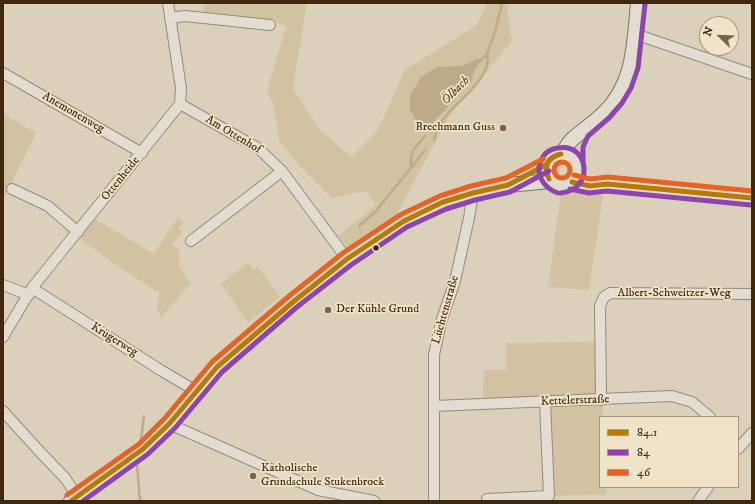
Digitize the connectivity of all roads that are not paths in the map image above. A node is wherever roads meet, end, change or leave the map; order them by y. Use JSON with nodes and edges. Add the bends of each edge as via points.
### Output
{"nodes":[{"id":1,"x":168,"y":3,"type":"edge"},
{"id":2,"x":638,"y":3,"type":"edge"},
{"id":3,"x":170,"y":18,"type":"junction"},
{"id":4,"x":270,"y":25,"type":"dead end"},
{"id":5,"x":635,"y":35,"type":"junction"},
{"id":6,"x":3,"y":73,"type":"edge"},
{"id":7,"x":752,"y":74,"type":"edge"},
{"id":8,"x":180,"y":104,"type":"junction"},
{"id":9,"x":582,"y":132,"type":"junction"},
{"id":10,"x":142,"y":153,"type":"junction"},
{"id":11,"x":562,"y":154,"type":"junction"},
{"id":12,"x":546,"y":165,"type":"junction"},
{"id":13,"x":577,"y":166,"type":"junction"},
{"id":14,"x":282,"y":171,"type":"junction"},
{"id":15,"x":550,"y":181,"type":"junction"},
{"id":16,"x":572,"y":182,"type":"junction"},
{"id":17,"x":607,"y":184,"type":"junction"},
{"id":18,"x":508,"y":185,"type":"junction"},
{"id":19,"x":12,"y":189,"type":"dead end"},
{"id":20,"x":473,"y":193,"type":"junction"},
{"id":21,"x":752,"y":198,"type":"edge"},
{"id":22,"x":78,"y":232,"type":"junction"},
{"id":23,"x":191,"y":241,"type":"dead end"},
{"id":24,"x":347,"y":259,"type":"junction"},
{"id":25,"x":3,"y":285,"type":"edge"},
{"id":26,"x":30,"y":292,"type":"junction"},
{"id":27,"x":752,"y":294,"type":"edge"},
{"id":28,"x":3,"y":337,"type":"edge"},
{"id":29,"x":196,"y":391,"type":"junction"},
{"id":30,"x":601,"y":400,"type":"junction"},
{"id":31,"x":545,"y":402,"type":"junction"},
{"id":32,"x":434,"y":406,"type":"junction"},
{"id":33,"x":3,"y":411,"type":"edge"},
{"id":34,"x":709,"y":416,"type":"edge"},
{"id":35,"x":170,"y":422,"type":"junction"},
{"id":36,"x":752,"y":433,"type":"edge"},
{"id":37,"x":740,"y":444,"type":"edge"},
{"id":38,"x":707,"y":488,"type":"edge"},
{"id":39,"x":74,"y":498,"type":"edge"},
{"id":40,"x":487,"y":499,"type":"dead end"},
{"id":41,"x":374,"y":501,"type":"edge"},
{"id":42,"x":434,"y":501,"type":"edge"},
{"id":43,"x":698,"y":501,"type":"edge"}],
"edges":[{"from":1,"to":3,"type":"street"},
{"from":2,"to":5,"type":"main road"},
{"from":3,"to":4,"type":"street","via":[[185,16]]},
{"from":3,"to":8,"type":"street","via":[[181,88]]},
{"from":5,"to":7,"type":"street"},
{"from":5,"to":9,"type":"main road","via":[[631,67],[624,85],[604,114]]},
{"from":6,"to":10,"type":"street","name":"Anemonenweg"},
{"from":8,"to":10,"type":"street","name":"Ottenheide"},
{"from":8,"to":14,"type":"street","name":"Am Ottenhof","via":[[258,148]]},
{"from":9,"to":11,"type":"main road","via":[[575,136]]},
{"from":9,"to":13,"type":"main road","via":[[576,145]]},
{"from":10,"to":22,"type":"street","name":"Ottenheide"},
{"from":11,"to":12,"type":"main road","via":[[552,157]]},
{"from":11,"to":13,"type":"main road","via":[[570,156]]},
{"from":12,"to":15,"type":"main road"},
{"from":12,"to":18,"type":"main road"},
{"from":13,"to":16,"type":"main road"},
{"from":13,"to":17,"type":"main road","via":[[589,177]]},
{"from":14,"to":23,"type":"street"},
{"from":14,"to":24,"type":"street","name":"Am Ottenhof"},
{"from":15,"to":16,"type":"main road","via":[[560,186]]},
{"from":15,"to":18,"type":"main road"},
{"from":16,"to":17,"type":"main road","via":[[590,186]]},
{"from":17,"to":21,"type":"main road"},
{"from":18,"to":20,"type":"main road"},
{"from":19,"to":22,"type":"street","via":[[48,206]]},
{"from":20,"to":24,"type":"main road","via":[[443,202],[404,221]]},
{"from":20,"to":32,"type":"street","name":"Lüchtenstraße","via":[[455,281],[440,322],[434,355]]},
{"from":22,"to":26,"type":"street","name":"Ottenheide"},
{"from":24,"to":29,"type":"main road","via":[[217,367]]},
{"from":25,"to":26,"type":"street","name":"Krügerweg"},
{"from":26,"to":28,"type":"street","name":"Ottenheide"},
{"from":26,"to":29,"type":"street","name":"Krügerweg"},
{"from":27,"to":30,"type":"street","name":"Albert-Schweitzer-Weg","via":[[610,293],[604,297],[600,306]]},
{"from":29,"to":35,"type":"main road"},
{"from":30,"to":31,"type":"street","name":"Kettelerstraße"},
{"from":30,"to":34,"type":"street","name":"Kettelerstraße","via":[[672,396],[692,402]]},
{"from":31,"to":32,"type":"street","name":"Kettelerstraße"},
{"from":31,"to":40,"type":"street","via":[[549,496]]},
{"from":32,"to":42,"type":"street","name":"Lüchtenstraße"},
{"from":33,"to":39,"type":"street","via":[[65,478]]},
{"from":35,"to":39,"type":"main road","via":[[139,453]]},
{"from":35,"to":41,"type":"street","via":[[176,428],[318,490]]},
{"from":36,"to":37,"type":"street"},
{"from":38,"to":43,"type":"street"}]}
